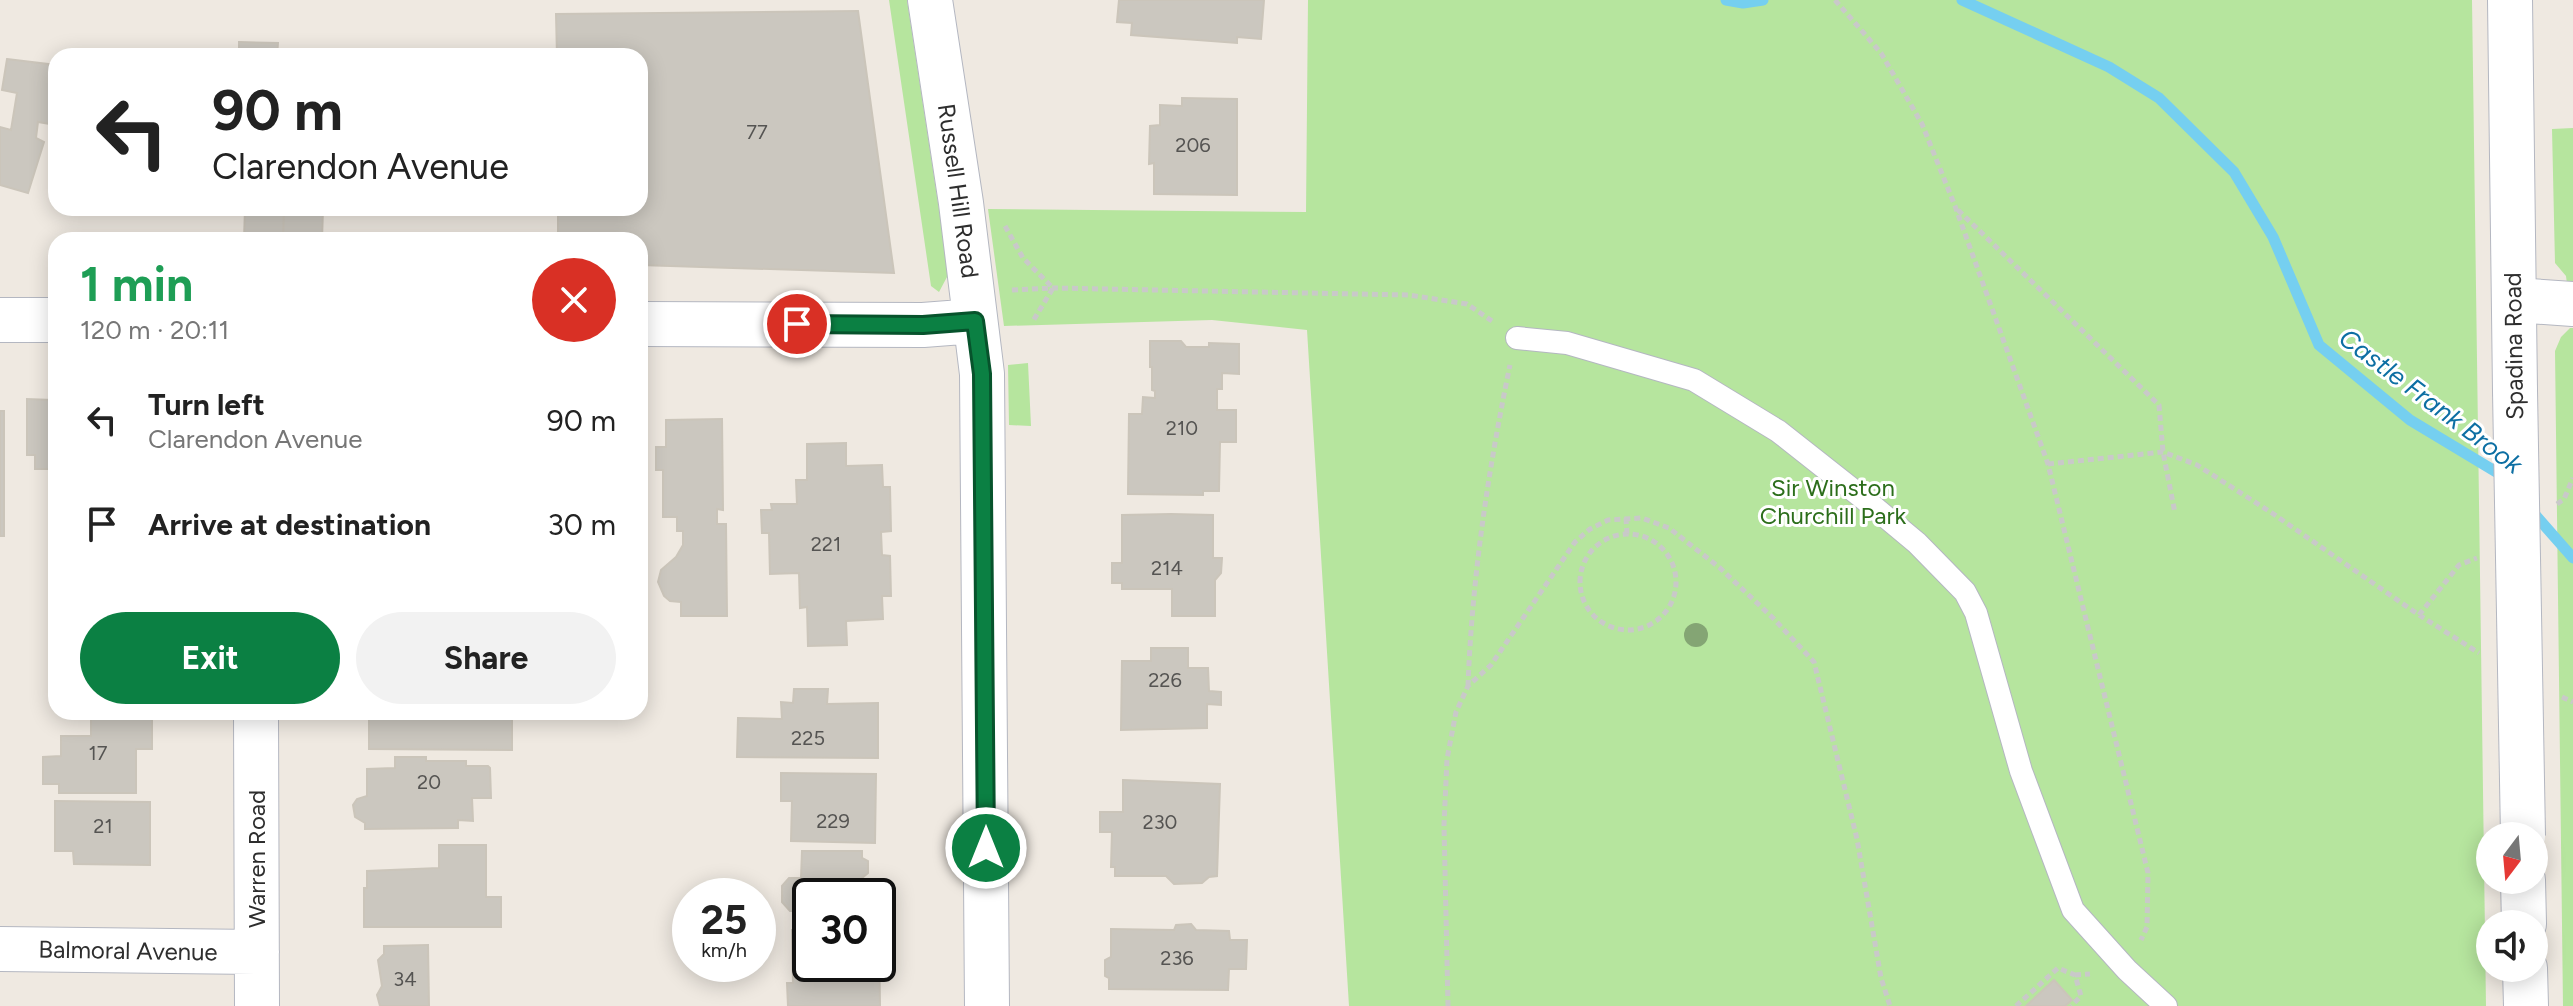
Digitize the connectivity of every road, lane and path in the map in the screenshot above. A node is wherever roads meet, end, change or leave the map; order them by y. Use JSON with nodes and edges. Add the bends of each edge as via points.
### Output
{"nodes":[{"id":1,"x":930,"y":0,"type":"edge"},
{"id":2,"x":1835,"y":0,"type":"edge"},
{"id":3,"x":2510,"y":0,"type":"edge"},
{"id":4,"x":961,"y":203,"type":"junction"},
{"id":5,"x":1955,"y":206,"type":"junction"},
{"id":6,"x":1053,"y":288,"type":"junction"},
{"id":7,"x":2514,"y":300,"type":"junction"},
{"id":8,"x":2573,"y":304,"type":"edge"},
{"id":9,"x":989,"y":306,"type":"junction"},
{"id":10,"x":0,"y":320,"type":"edge"},
{"id":11,"x":48,"y":320,"type":"edge"},
{"id":12,"x":1033,"y":321,"type":"dead end"},
{"id":13,"x":648,"y":324,"type":"edge"},
{"id":14,"x":1517,"y":338,"type":"junction"},
{"id":15,"x":2163,"y":452,"type":"junction"},
{"id":16,"x":2048,"y":464,"type":"junction"},
{"id":17,"x":2573,"y":478,"type":"edge"},
{"id":18,"x":2559,"y":503,"type":"dead end"},
{"id":19,"x":2175,"y":513,"type":"dead end"},
{"id":20,"x":1626,"y":518,"type":"junction"},
{"id":21,"x":1627,"y":534,"type":"junction"},
{"id":22,"x":2485,"y":555,"type":"dead end"},
{"id":23,"x":2419,"y":615,"type":"junction"},
{"id":24,"x":2485,"y":656,"type":"dead end"},
{"id":25,"x":1468,"y":686,"type":"junction"},
{"id":26,"x":2561,"y":696,"type":"dead end"},
{"id":27,"x":2573,"y":702,"type":"edge"},
{"id":28,"x":256,"y":720,"type":"edge"},
{"id":29,"x":2523,"y":822,"type":"edge"},
{"id":30,"x":0,"y":949,"type":"edge"},
{"id":31,"x":257,"y":952,"type":"junction"},
{"id":32,"x":2127,"y":970,"type":"junction"},
{"id":33,"x":2075,"y":975,"type":"junction"},
{"id":34,"x":257,"y":1006,"type":"edge"},
{"id":35,"x":987,"y":1006,"type":"edge"},
{"id":36,"x":1448,"y":1006,"type":"edge"},
{"id":37,"x":1890,"y":1006,"type":"edge"},
{"id":38,"x":2016,"y":1006,"type":"edge"},
{"id":39,"x":2071,"y":1006,"type":"edge"},
{"id":40,"x":2166,"y":1006,"type":"edge"}],
"edges":[{"from":1,"to":4,"type":"street","name":"Russell Hill Road"},
{"from":2,"to":5,"type":"path","via":[[1881,53],[1922,124]]},
{"from":3,"to":7,"type":"street","name":"Spadina Road"},
{"from":4,"to":6,"type":"path","via":[[1008,227],[1023,258]]},
{"from":4,"to":9,"type":"street","name":"Russell Hill Road"},
{"from":5,"to":15,"type":"path","via":[[2159,405]]},
{"from":5,"to":16,"type":"path"},
{"from":6,"to":9,"type":"path"},
{"from":6,"to":12,"type":"path"},
{"from":6,"to":14,"type":"path","via":[[1409,295],[1467,304]]},
{"from":7,"to":8,"type":"street"},
{"from":7,"to":29,"type":"street","name":"Spadina Road","bridge":true},
{"from":9,"to":13,"type":"street","via":[[923,325]]},
{"from":9,"to":35,"type":"street","name":"Russell Hill Road","via":[[982,374]]},
{"from":10,"to":11,"type":"street"},
{"from":14,"to":25,"type":"path","via":[[1492,451],[1470,626]]},
{"from":14,"to":32,"type":"lane","via":[[1567,343],[1694,380],[1778,431],[1917,543],[1965,592],[1976,613],[2021,771],[2073,910]]},
{"from":15,"to":16,"type":"path"},
{"from":15,"to":19,"type":"path"},
{"from":15,"to":23,"type":"path","via":[[2210,473]]},
{"from":16,"to":32,"type":"path","via":[[2148,873],[2147,927]]},
{"from":17,"to":18,"type":"path"},
{"from":20,"to":21,"type":"path"},
{"from":20,"to":25,"type":"path","via":[[1608,520],[1575,542],[1491,665]]},
{"from":20,"to":37,"type":"path","via":[[1669,528],[1720,568],[1814,662]]},
{"from":21,"to":21,"type":"path","via":[[1597,545],[1580,573],[1585,605],[1610,626],[1626,630],[1641,628],[1666,611],[1676,583],[1667,554],[1643,536]]},
{"from":22,"to":23,"type":"path","via":[[2459,565]]},
{"from":23,"to":24,"type":"path"},
{"from":25,"to":36,"type":"path","via":[[1456,712],[1447,759]]},
{"from":26,"to":27,"type":"path"},
{"from":28,"to":31,"type":"street","name":"Warren Road"},
{"from":30,"to":31,"type":"street","name":"Balmoral Avenue"},
{"from":31,"to":34,"type":"street","name":"Warren Road"},
{"from":32,"to":33,"type":"path"},
{"from":32,"to":40,"type":"lane"},
{"from":33,"to":38,"type":"path","via":[[2058,968]]},
{"from":33,"to":39,"type":"path","via":[[2081,996]]}]}
